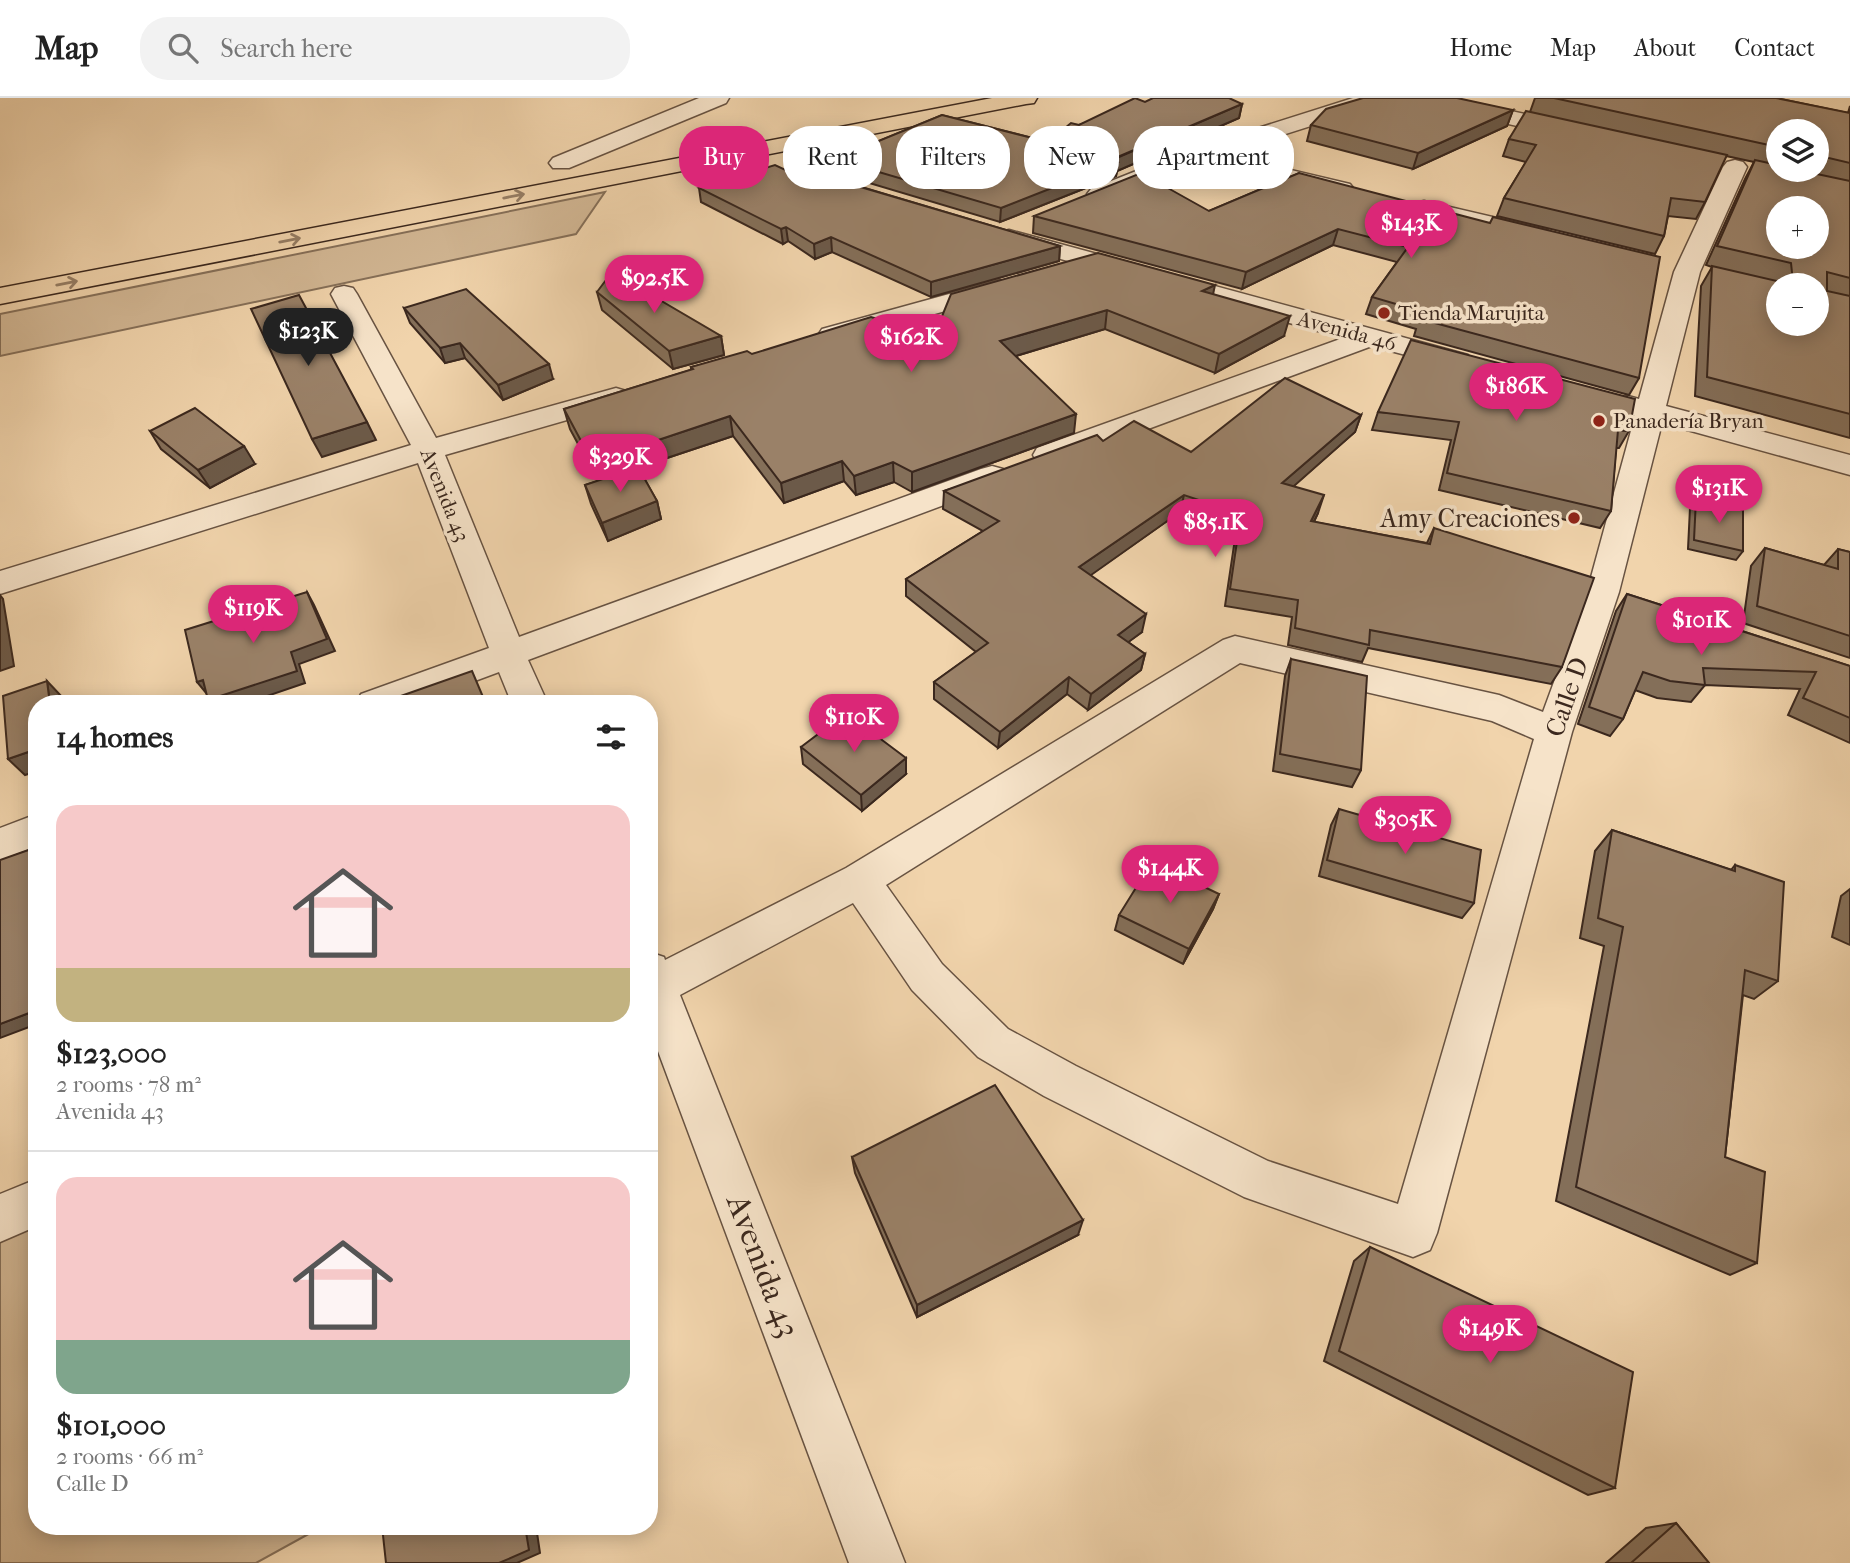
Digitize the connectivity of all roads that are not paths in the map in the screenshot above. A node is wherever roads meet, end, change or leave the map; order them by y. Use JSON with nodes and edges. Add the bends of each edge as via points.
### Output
{"nodes":[{"id":1,"x":718,"y":98,"type":"edge"},
{"id":2,"x":1026,"y":98,"type":"edge"},
{"id":3,"x":1375,"y":98,"type":"edge"},
{"id":4,"x":1423,"y":98,"type":"edge"},
{"id":5,"x":1288,"y":126,"type":"edge"},
{"id":6,"x":1599,"y":137,"type":"edge"},
{"id":7,"x":666,"y":143,"type":"dead end"},
{"id":8,"x":561,"y":163,"type":"junction"},
{"id":9,"x":1734,"y":167,"type":"dead end"},
{"id":10,"x":534,"y":168,"type":"dead end"},
{"id":11,"x":1294,"y":178,"type":"edge"},
{"id":12,"x":1133,"y":181,"type":"edge"},
{"id":13,"x":1368,"y":195,"type":"edge"},
{"id":14,"x":1407,"y":204,"type":"edge"},
{"id":15,"x":1074,"y":205,"type":"edge"},
{"id":16,"x":1037,"y":219,"type":"edge"},
{"id":17,"x":1567,"y":242,"type":"edge"},
{"id":18,"x":1096,"y":261,"type":"junction"},
{"id":19,"x":344,"y":294,"type":"dead end"},
{"id":20,"x":0,"y":296,"type":"edge"},
{"id":21,"x":1368,"y":338,"type":"junction"},
{"id":22,"x":802,"y":344,"type":"edge"},
{"id":23,"x":1476,"y":365,"type":"edge"},
{"id":24,"x":642,"y":389,"type":"edge"},
{"id":25,"x":1598,"y":397,"type":"edge"},
{"id":26,"x":1652,"y":411,"type":"junction"},
{"id":27,"x":428,"y":450,"type":"junction"},
{"id":28,"x":1850,"y":465,"type":"edge"},
{"id":29,"x":0,"y":583,"type":"edge"},
{"id":30,"x":508,"y":653,"type":"junction"},
{"id":31,"x":397,"y":695,"type":"edge"},
{"id":32,"x":526,"y":695,"type":"edge"},
{"id":33,"x":1554,"y":732,"type":"junction"},
{"id":34,"x":28,"y":833,"type":"edge"},
{"id":35,"x":0,"y":844,"type":"edge"},
{"id":36,"x":860,"y":880,"type":"junction"},
{"id":37,"x":658,"y":976,"type":"edge"},
{"id":38,"x":658,"y":991,"type":"edge"},
{"id":39,"x":28,"y":1206,"type":"edge"},
{"id":40,"x":0,"y":1218,"type":"edge"},
{"id":41,"x":877,"y":1563,"type":"edge"}],
"edges":[{"from":1,"to":8,"type":"street"},
{"from":20,"to":2,"type":"main road","one_way":true},
{"from":3,"to":5,"type":"street"},
{"from":4,"to":6,"type":"street"},
{"from":7,"to":8,"type":"main road"},
{"from":8,"to":10,"type":"main road"},
{"from":9,"to":26,"type":"street","name":"Calle D","via":[[1687,272]]},
{"from":11,"to":13,"type":"street"},
{"from":12,"to":15,"type":"street"},
{"from":14,"to":17,"type":"street"},
{"from":16,"to":18,"type":"street","name":"Avenida 46","via":[[993,232]]},
{"from":18,"to":21,"type":"street","name":"Avenida 46"},
{"from":18,"to":22,"type":"street"},
{"from":19,"to":27,"type":"street","name":"Avenida 43"},
{"from":21,"to":23,"type":"street","name":"Avenida 46"},
{"from":21,"to":30,"type":"street"},
{"from":24,"to":27,"type":"street"},
{"from":25,"to":26,"type":"street"},
{"from":26,"to":28,"type":"street"},
{"from":26,"to":33,"type":"street","name":"Calle D","via":[[1616,596]]},
{"from":27,"to":29,"type":"street"},
{"from":27,"to":30,"type":"street","name":"Avenida 43"},
{"from":30,"to":31,"type":"street"},
{"from":30,"to":32,"type":"street","name":"Avenida 43"},
{"from":33,"to":36,"type":"street","via":[[1499,709],[1235,649]]},
{"from":33,"to":36,"type":"street","name":"Calle D","via":[[1413,1233],[1260,1181],[993,1043],[927,977]]},
{"from":34,"to":35,"type":"street"},
{"from":36,"to":37,"type":"street"},
{"from":38,"to":41,"type":"street","name":"Avenida 43"},
{"from":39,"to":40,"type":"street"}]}
